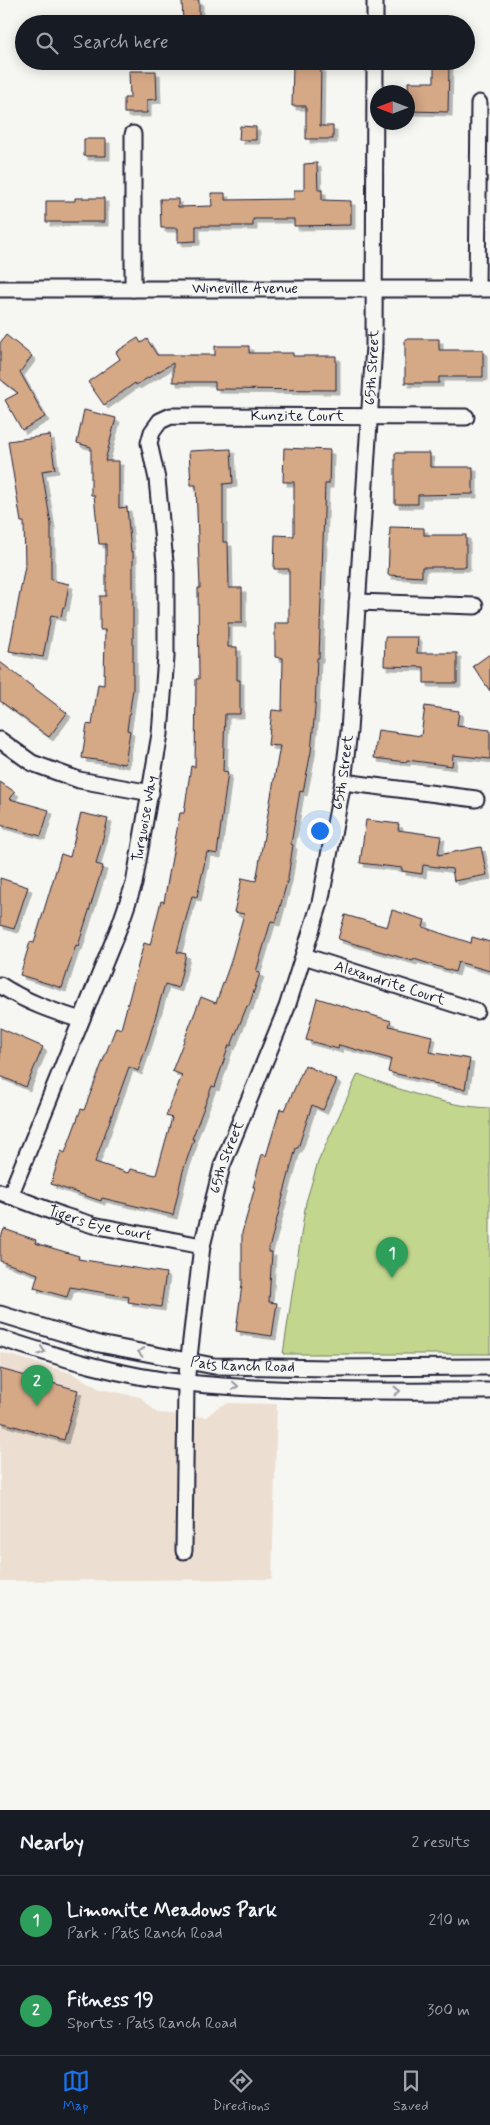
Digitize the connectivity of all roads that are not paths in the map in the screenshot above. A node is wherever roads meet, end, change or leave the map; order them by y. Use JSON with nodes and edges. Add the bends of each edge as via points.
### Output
{"nodes":[{"id":1,"x":375,"y":0,"type":"edge"},
{"id":2,"x":375,"y":15,"type":"edge"},
{"id":3,"x":375,"y":70,"type":"edge"},
{"id":4,"x":479,"y":103,"type":"dead end"},
{"id":5,"x":133,"y":134,"type":"dead end"},
{"id":6,"x":0,"y":289,"type":"edge"},
{"id":7,"x":133,"y":289,"type":"junction"},
{"id":8,"x":376,"y":289,"type":"junction"},
{"id":9,"x":483,"y":289,"type":"edge"},
{"id":10,"x":369,"y":417,"type":"junction"},
{"id":11,"x":466,"y":417,"type":"dead end"},
{"id":12,"x":160,"y":421,"type":"joint"},
{"id":13,"x":357,"y":602,"type":"junction"},
{"id":14,"x":475,"y":606,"type":"dead end"},
{"id":15,"x":0,"y":740,"type":"edge"},
{"id":16,"x":343,"y":782,"type":"junction"},
{"id":17,"x":151,"y":793,"type":"junction"},
{"id":18,"x":476,"y":799,"type":"dead end"},
{"id":19,"x":304,"y":956,"type":"junction"},
{"id":20,"x":0,"y":985,"type":"edge"},
{"id":21,"x":476,"y":1011,"type":"dead end"},
{"id":22,"x":81,"y":1020,"type":"junction"},
{"id":23,"x":5,"y":1194,"type":"edge"},
{"id":24,"x":202,"y":1246,"type":"junction"},
{"id":25,"x":0,"y":1314,"type":"edge"},
{"id":26,"x":0,"y":1338,"type":"edge"},
{"id":27,"x":188,"y":1362,"type":"junction"},
{"id":28,"x":490,"y":1368,"type":"edge"},
{"id":29,"x":186,"y":1383,"type":"junction"},
{"id":30,"x":490,"y":1391,"type":"edge"},
{"id":31,"x":184,"y":1551,"type":"dead end"}],
"edges":[{"from":1,"to":2,"type":"street"},
{"from":3,"to":8,"type":"street","name":"65th Street"},
{"from":4,"to":9,"type":"street"},
{"from":5,"to":7,"type":"street"},
{"from":6,"to":7,"type":"street","name":"Wineville Avenue"},
{"from":7,"to":8,"type":"street","name":"Wineville Avenue"},
{"from":8,"to":9,"type":"street","name":"Wineville Avenue"},
{"from":8,"to":10,"type":"street","name":"65th Street"},
{"from":10,"to":11,"type":"street","name":"Kunzite Court"},
{"from":10,"to":12,"type":"street","name":"Kunzite Court","via":[[185,415],[170,416]]},
{"from":10,"to":13,"type":"street","name":"65th Street"},
{"from":12,"to":17,"type":"street","name":"Turquoise Way","via":[[149,444],[157,479],[166,572],[166,657]]},
{"from":13,"to":14,"type":"street"},
{"from":13,"to":16,"type":"street","name":"65th Street"},
{"from":15,"to":17,"type":"street","via":[[32,762],[79,780]]},
{"from":16,"to":18,"type":"street"},
{"from":16,"to":19,"type":"street","name":"65th Street","via":[[320,903]]},
{"from":17,"to":22,"type":"street","name":"Turquoise Way","via":[[134,884]]},
{"from":19,"to":21,"type":"street","name":"Alexandrite Court"},
{"from":19,"to":24,"type":"street","name":"65th Street","via":[[287,1007],[222,1166]]},
{"from":20,"to":22,"type":"street","via":[[41,1007]]},
{"from":22,"to":23,"type":"street","name":"Turquoise Way"},
{"from":23,"to":24,"type":"street","name":"Tigers Eye Court","via":[[93,1225]]},
{"from":24,"to":27,"type":"street","name":"65th Street"},
{"from":27,"to":25,"type":"street","name":"Pats Ranch Road","one_way":true,"via":[[99,1344]]},
{"from":26,"to":29,"type":"street","name":"Pats Ranch Road","one_way":true,"via":[[83,1364]]},
{"from":27,"to":28,"type":"street","name":"Pats Ranch Road","via":[[214,1366]]},
{"from":27,"to":29,"type":"street","name":"65th Street"},
{"from":29,"to":30,"type":"street","name":"Pats Ranch Road","one_way":true,"via":[[296,1390]]},
{"from":29,"to":31,"type":"street","name":"65th Street"}]}
